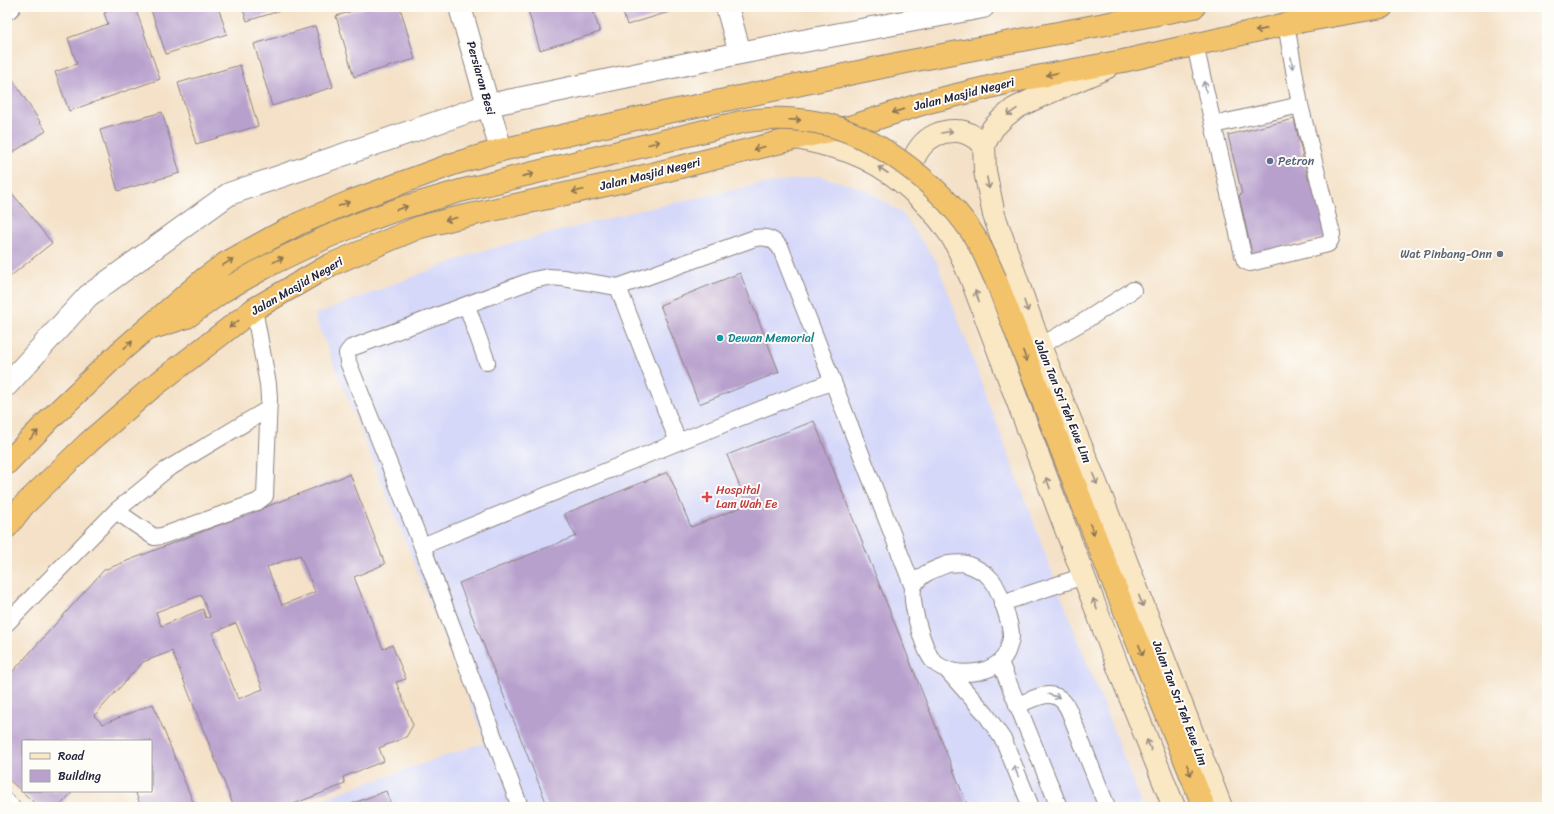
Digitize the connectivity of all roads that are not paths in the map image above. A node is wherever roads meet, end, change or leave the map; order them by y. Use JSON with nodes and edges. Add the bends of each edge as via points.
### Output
{"nodes":[{"id":1,"x":460,"y":7,"type":"edge"},
{"id":2,"x":728,"y":7,"type":"edge"},
{"id":3,"x":983,"y":7,"type":"edge"},
{"id":4,"x":1194,"y":7,"type":"edge"},
{"id":5,"x":1382,"y":7,"type":"edge"},
{"id":6,"x":1286,"y":24,"type":"junction"},
{"id":7,"x":1195,"y":45,"type":"junction"},
{"id":8,"x":740,"y":52,"type":"junction"},
{"id":9,"x":1123,"y":60,"type":"junction"},
{"id":10,"x":488,"y":105,"type":"junction"},
{"id":11,"x":1300,"y":105,"type":"junction"},
{"id":12,"x":1214,"y":125,"type":"junction"},
{"id":13,"x":796,"y":138,"type":"junction"},
{"id":14,"x":984,"y":144,"type":"junction"},
{"id":15,"x":501,"y":150,"type":"junction"},
{"id":16,"x":914,"y":193,"type":"junction"},
{"id":17,"x":618,"y":287,"type":"junction"},
{"id":18,"x":1133,"y":290,"type":"dead end"},
{"id":19,"x":467,"y":306,"type":"junction"},
{"id":20,"x":254,"y":309,"type":"junction"},
{"id":21,"x":146,"y":330,"type":"junction"},
{"id":22,"x":1040,"y":346,"type":"junction"},
{"id":23,"x":487,"y":362,"type":"dead end"},
{"id":24,"x":833,"y":381,"type":"junction"},
{"id":25,"x":7,"y":385,"type":"edge"},
{"id":26,"x":268,"y":409,"type":"junction"},
{"id":27,"x":678,"y":442,"type":"junction"},
{"id":28,"x":7,"y":463,"type":"edge"},
{"id":29,"x":116,"y":511,"type":"junction"},
{"id":30,"x":7,"y":527,"type":"edge"},
{"id":31,"x":422,"y":546,"type":"junction"},
{"id":32,"x":1084,"y":576,"type":"junction"},
{"id":33,"x":913,"y":587,"type":"junction"},
{"id":34,"x":1002,"y":603,"type":"junction"},
{"id":35,"x":7,"y":623,"type":"edge"},
{"id":36,"x":1000,"y":662,"type":"junction"},
{"id":37,"x":945,"y":668,"type":"junction"},
{"id":38,"x":1017,"y":705,"type":"junction"},
{"id":39,"x":7,"y":802,"type":"edge"},
{"id":40,"x":12,"y":807,"type":"edge"},
{"id":41,"x":520,"y":807,"type":"edge"},
{"id":42,"x":1031,"y":807,"type":"edge"},
{"id":43,"x":1059,"y":807,"type":"edge"},
{"id":44,"x":1107,"y":807,"type":"edge"},
{"id":45,"x":1174,"y":807,"type":"edge"},
{"id":46,"x":1204,"y":807,"type":"edge"},
{"id":47,"x":1221,"y":807,"type":"edge"}],
"edges":[{"from":1,"to":10,"type":"street","name":"Persiaran Besi"},
{"from":2,"to":8,"type":"street"},
{"from":3,"to":8,"type":"street"},
{"from":4,"to":15,"type":"highway","via":[[906,62]]},
{"from":5,"to":6,"type":"highway","name":"Jalan Masjid Negeri"},
{"from":6,"to":7,"type":"highway","name":"Jalan Masjid Negeri","one_way":true},
{"from":6,"to":11,"type":"lane","one_way":true},
{"from":7,"to":9,"type":"highway","name":"Jalan Masjid Negeri"},
{"from":12,"to":7,"type":"lane","one_way":true},
{"from":8,"to":10,"type":"street"},
{"from":9,"to":13,"type":"highway","name":"Jalan Masjid Negeri","one_way":true,"via":[[1014,81],[928,102],[853,126]]},
{"from":9,"to":14,"type":"main road","one_way":true,"via":[[1014,109],[993,128]]},
{"from":10,"to":15,"type":"street","name":"Persiaran Besi"},
{"from":10,"to":25,"type":"street","via":[[229,194],[88,296]]},
{"from":11,"to":12,"type":"lane"},
{"from":11,"to":12,"type":"lane","via":[[1332,239],[1328,244],[1250,263],[1245,261],[1243,255]]},
{"from":16,"to":13,"type":"main road","one_way":true,"via":[[870,161],[850,152]]},
{"from":13,"to":20,"type":"highway","name":"Jalan Masjid Negeri","one_way":true,"via":[[624,181],[420,227],[330,265]]},
{"from":16,"to":14,"type":"main road","one_way":true,"via":[[910,178],[912,163],[918,149],[929,138],[942,132],[957,130],[972,135]]},
{"from":14,"to":22,"type":"main road","name":"Jalan Tan Sri Teh Ewe Lim","one_way":true,"via":[[994,215]]},
{"from":21,"to":15,"type":"highway","one_way":true,"via":[[226,263],[300,223],[453,164]]},
{"from":32,"to":16,"type":"main road","one_way":true,"via":[[971,278],[951,235],[931,209]]},
{"from":17,"to":19,"type":"lane","via":[[548,277],[533,280]]},
{"from":17,"to":24,"type":"lane","via":[[755,238],[770,238],[781,249]]},
{"from":17,"to":27,"type":"lane"},
{"from":18,"to":22,"type":"lane"},
{"from":19,"to":23,"type":"lane"},
{"from":19,"to":31,"type":"lane","via":[[358,344],[348,353],[352,373]]},
{"from":20,"to":26,"type":"lane","via":[[268,384]]},
{"from":20,"to":30,"type":"highway","name":"Jalan Masjid Negeri","one_way":true,"via":[[143,395],[24,505]]},
{"from":28,"to":21,"type":"highway","one_way":true,"via":[[54,414],[120,351]]},
{"from":21,"to":46,"type":"highway","one_way":true,"bridge":true,"via":[[187,317],[223,291],[327,237],[402,208],[460,191],[741,122],[762,119],[805,121],[850,132],[908,167],[943,196],[976,239],[996,280],[1103,557]]},
{"from":22,"to":47,"type":"main road","name":"Jalan Tan Sri Teh Ewe Lim","one_way":true,"via":[[1096,482]]},
{"from":24,"to":27,"type":"lane"},
{"from":24,"to":33,"type":"lane"},
{"from":26,"to":29,"type":"lane","via":[[166,470]]},
{"from":26,"to":29,"type":"lane","via":[[265,496],[257,502],[162,536],[154,536]]},
{"from":27,"to":31,"type":"lane"},
{"from":29,"to":35,"type":"lane"},
{"from":31,"to":41,"type":"lane"},
{"from":32,"to":34,"type":"lane"},
{"from":45,"to":32,"type":"main road","one_way":true},
{"from":33,"to":34,"type":"lane","via":[[921,576],[932,570],[948,564],[965,564],[993,581]]},
{"from":33,"to":37,"type":"lane","via":[[913,611],[925,643],[933,661]]},
{"from":34,"to":36,"type":"lane","via":[[1011,637],[1006,656]]},
{"from":36,"to":37,"type":"lane","via":[[980,672],[962,673]]},
{"from":36,"to":38,"type":"lane"},
{"from":42,"to":37,"type":"lane","one_way":true,"via":[[1004,741],[985,712]]},
{"from":38,"to":43,"type":"lane"},
{"from":38,"to":44,"type":"lane","one_way":true,"via":[[1049,694],[1063,700]]},
{"from":39,"to":40,"type":"lane"}]}
